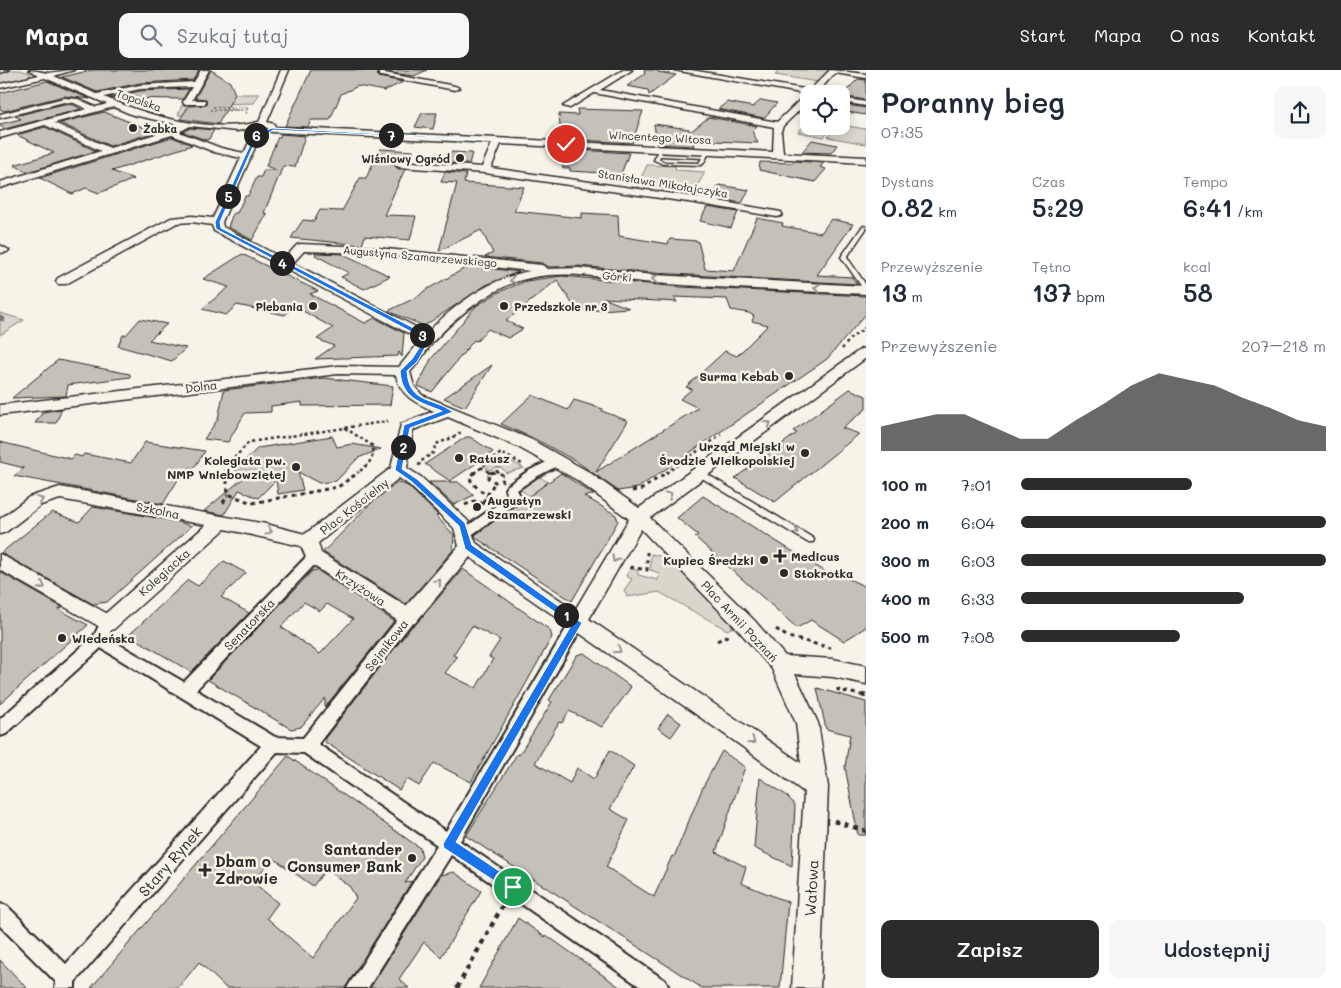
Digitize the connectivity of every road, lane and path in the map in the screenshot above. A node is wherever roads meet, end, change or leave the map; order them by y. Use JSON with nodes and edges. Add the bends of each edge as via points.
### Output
{"nodes":[{"id":1,"x":5,"y":70,"type":"edge"},
{"id":2,"x":33,"y":70,"type":"edge"},
{"id":3,"x":70,"y":70,"type":"edge"},
{"id":4,"x":205,"y":70,"type":"edge"},
{"id":5,"x":285,"y":70,"type":"edge"},
{"id":6,"x":390,"y":70,"type":"edge"},
{"id":7,"x":628,"y":70,"type":"edge"},
{"id":8,"x":678,"y":70,"type":"edge"},
{"id":9,"x":0,"y":71,"type":"edge"},
{"id":10,"x":833,"y":71,"type":"edge"},
{"id":11,"x":48,"y":75,"type":"junction"},
{"id":12,"x":866,"y":76,"type":"edge"},
{"id":13,"x":197,"y":84,"type":"junction"},
{"id":14,"x":820,"y":85,"type":"edge"},
{"id":15,"x":0,"y":86,"type":"edge"},
{"id":16,"x":455,"y":88,"type":"dead end"},
{"id":17,"x":594,"y":91,"type":"junction"},
{"id":18,"x":800,"y":92,"type":"edge"},
{"id":19,"x":97,"y":96,"type":"junction"},
{"id":20,"x":850,"y":101,"type":"edge"},
{"id":21,"x":115,"y":104,"type":"junction"},
{"id":22,"x":205,"y":104,"type":"joint"},
{"id":23,"x":866,"y":104,"type":"edge"},
{"id":24,"x":800,"y":105,"type":"edge"},
{"id":25,"x":567,"y":106,"type":"dead end"},
{"id":26,"x":94,"y":109,"type":"junction"},
{"id":27,"x":220,"y":109,"type":"junction"},
{"id":28,"x":227,"y":110,"type":"junction"},
{"id":29,"x":236,"y":110,"type":"junction"},
{"id":30,"x":246,"y":110,"type":"junction"},
{"id":31,"x":222,"y":114,"type":"dead end"},
{"id":32,"x":0,"y":116,"type":"edge"},
{"id":33,"x":45,"y":122,"type":"junction"},
{"id":34,"x":188,"y":124,"type":"junction"},
{"id":35,"x":262,"y":124,"type":"junction"},
{"id":36,"x":779,"y":125,"type":"junction"},
{"id":37,"x":244,"y":128,"type":"junction"},
{"id":38,"x":272,"y":129,"type":"junction"},
{"id":39,"x":172,"y":132,"type":"junction"},
{"id":40,"x":257,"y":134,"type":"junction"},
{"id":41,"x":0,"y":135,"type":"edge"},
{"id":42,"x":498,"y":140,"type":"junction"},
{"id":43,"x":109,"y":151,"type":"junction"},
{"id":44,"x":658,"y":151,"type":"junction"},
{"id":45,"x":706,"y":154,"type":"junction"},
{"id":46,"x":778,"y":154,"type":"junction"},
{"id":47,"x":246,"y":156,"type":"junction"},
{"id":48,"x":866,"y":160,"type":"edge"},
{"id":49,"x":400,"y":164,"type":"dead end"},
{"id":50,"x":485,"y":170,"type":"junction"},
{"id":51,"x":0,"y":185,"type":"edge"},
{"id":52,"x":777,"y":214,"type":"dead end"},
{"id":53,"x":217,"y":222,"type":"junction"},
{"id":54,"x":864,"y":228,"type":"dead end"},
{"id":55,"x":286,"y":264,"type":"junction"},
{"id":56,"x":561,"y":271,"type":"junction"},
{"id":57,"x":62,"y":282,"type":"dead end"},
{"id":58,"x":866,"y":290,"type":"edge"},
{"id":59,"x":866,"y":327,"type":"edge"},
{"id":60,"x":429,"y":339,"type":"junction"},
{"id":61,"x":839,"y":352,"type":"dead end"},
{"id":62,"x":866,"y":352,"type":"edge"},
{"id":63,"x":403,"y":371,"type":"junction"},
{"id":64,"x":0,"y":410,"type":"edge"},
{"id":65,"x":449,"y":412,"type":"junction"},
{"id":66,"x":388,"y":422,"type":"dead end"},
{"id":67,"x":345,"y":428,"type":"junction"},
{"id":68,"x":464,"y":430,"type":"dead end"},
{"id":69,"x":722,"y":434,"type":"dead end"},
{"id":70,"x":557,"y":461,"type":"junction"},
{"id":71,"x":418,"y":469,"type":"dead end"},
{"id":72,"x":398,"y":470,"type":"junction"},
{"id":73,"x":490,"y":473,"type":"junction"},
{"id":74,"x":700,"y":473,"type":"junction"},
{"id":75,"x":495,"y":482,"type":"junction"},
{"id":76,"x":625,"y":492,"type":"dead end"},
{"id":77,"x":228,"y":494,"type":"junction"},
{"id":78,"x":487,"y":496,"type":"junction"},
{"id":79,"x":223,"y":503,"type":"dead end"},
{"id":80,"x":483,"y":503,"type":"dead end"},
{"id":81,"x":639,"y":517,"type":"junction"},
{"id":82,"x":221,"y":522,"type":"junction"},
{"id":83,"x":0,"y":528,"type":"edge"},
{"id":84,"x":467,"y":540,"type":"junction"},
{"id":85,"x":810,"y":540,"type":"dead end"},
{"id":86,"x":311,"y":549,"type":"junction"},
{"id":87,"x":647,"y":552,"type":"dead end"},
{"id":88,"x":0,"y":561,"type":"edge"},
{"id":89,"x":627,"y":566,"type":"dead end"},
{"id":90,"x":408,"y":617,"type":"junction"},
{"id":91,"x":107,"y":623,"type":"junction"},
{"id":92,"x":577,"y":623,"type":"junction"},
{"id":93,"x":774,"y":628,"type":"dead end"},
{"id":94,"x":100,"y":640,"type":"junction"},
{"id":95,"x":840,"y":650,"type":"dead end"},
{"id":96,"x":780,"y":664,"type":"junction"},
{"id":97,"x":866,"y":674,"type":"edge"},
{"id":98,"x":184,"y":691,"type":"junction"},
{"id":99,"x":0,"y":729,"type":"edge"},
{"id":100,"x":273,"y":744,"type":"junction"},
{"id":101,"x":307,"y":746,"type":"junction"},
{"id":102,"x":816,"y":787,"type":"junction"},
{"id":103,"x":815,"y":814,"type":"junction"},
{"id":104,"x":866,"y":831,"type":"edge"},
{"id":105,"x":448,"y":844,"type":"junction"},
{"id":106,"x":513,"y":887,"type":"junction"},
{"id":107,"x":0,"y":913,"type":"edge"},
{"id":108,"x":65,"y":983,"type":"edge"},
{"id":109,"x":357,"y":988,"type":"edge"},
{"id":110,"x":457,"y":988,"type":"edge"},
{"id":111,"x":659,"y":988,"type":"edge"},
{"id":112,"x":806,"y":988,"type":"edge"}],
"edges":[{"from":1,"to":9,"type":"street"},
{"from":2,"to":11,"type":"street","name":"Topolska"},
{"from":3,"to":11,"type":"street"},
{"from":4,"to":13,"type":"street"},
{"from":5,"to":35,"type":"street"},
{"from":6,"to":16,"type":"street","via":[[378,76]]},
{"from":7,"to":17,"type":"street"},
{"from":8,"to":18,"type":"street"},
{"from":10,"to":12,"type":"street"},
{"from":10,"to":14,"type":"street"},
{"from":11,"to":15,"type":"street"},
{"from":11,"to":19,"type":"street","name":"Topolska"},
{"from":13,"to":19,"type":"street","via":[[140,87]]},
{"from":13,"to":22,"type":"street","via":[[187,102]]},
{"from":17,"to":25,"type":"street"},
{"from":17,"to":36,"type":"street"},
{"from":19,"to":21,"type":"street","name":"Topolska"},
{"from":20,"to":23,"type":"street"},
{"from":21,"to":26,"type":"street"},
{"from":21,"to":34,"type":"street","name":"Topolska","via":[[154,118]]},
{"from":22,"to":30,"type":"path","via":[[245,107]]},
{"from":24,"to":36,"type":"street"},
{"from":26,"to":32,"type":"street","via":[[64,100]]},
{"from":26,"to":33,"type":"street"},
{"from":27,"to":28,"type":"path","via":[[213,111]]},
{"from":27,"to":30,"type":"path","via":[[249,108],[242,115]]},
{"from":27,"to":31,"type":"path"},
{"from":28,"to":29,"type":"path"},
{"from":28,"to":29,"type":"path","via":[[232,113]]},
{"from":29,"to":30,"type":"path"},
{"from":33,"to":41,"type":"street"},
{"from":33,"to":43,"type":"street"},
{"from":34,"to":37,"type":"street","name":"Topolska"},
{"from":34,"to":39,"type":"street"},
{"from":35,"to":37,"type":"street"},
{"from":35,"to":38,"type":"street"},
{"from":36,"to":46,"type":"street"},
{"from":37,"to":40,"type":"street","via":[[245,133]]},
{"from":38,"to":40,"type":"street"},
{"from":38,"to":42,"type":"street","name":"Wincentego Witosa"},
{"from":39,"to":43,"type":"street"},
{"from":39,"to":47,"type":"street","via":[[220,152]]},
{"from":40,"to":47,"type":"street"},
{"from":42,"to":44,"type":"street","name":"Wincentego Witosa"},
{"from":42,"to":50,"type":"street"},
{"from":43,"to":51,"type":"street"},
{"from":44,"to":45,"type":"street","name":"Wincentego Witosa"},
{"from":44,"to":45,"type":"lane","via":[[656,160],[663,163],[701,164]]},
{"from":45,"to":46,"type":"street","name":"Wincentego Witosa"},
{"from":46,"to":48,"type":"street","name":"Wincentego Witosa"},
{"from":47,"to":53,"type":"street"},
{"from":49,"to":50,"type":"street","name":"Stanisława Mikołajczyka"},
{"from":50,"to":52,"type":"street","name":"Stanisława Mikołajczyka"},
{"from":53,"to":55,"type":"street","via":[[218,229]]},
{"from":53,"to":57,"type":"street","via":[[175,220]]},
{"from":54,"to":58,"type":"lane","via":[[844,257]]},
{"from":55,"to":56,"type":"street","name":"Augustyna Szamarzewskiego","via":[[301,247],[366,250]]},
{"from":55,"to":60,"type":"street"},
{"from":58,"to":56,"type":"street","name":"Górki","one_way":true},
{"from":56,"to":60,"type":"street","name":"Górki","one_way":true,"via":[[506,282],[485,293]]},
{"from":59,"to":61,"type":"path"},
{"from":60,"to":63,"type":"street","name":"Górki","via":[[415,361]]},
{"from":74,"to":62,"type":"street","one_way":true},
{"from":63,"to":64,"type":"street","name":"Dolna","via":[[338,370]]},
{"from":63,"to":65,"type":"street","name":"Plac Armii Poznań","via":[[408,390],[417,398]]},
{"from":65,"to":70,"type":"street","name":"Plac Armii Poznań","via":[[524,443]]},
{"from":65,"to":72,"type":"street","via":[[406,427]]},
{"from":66,"to":67,"type":"path"},
{"from":67,"to":77,"type":"path","via":[[250,442],[226,467]]},
{"from":67,"to":77,"type":"path","via":[[373,446],[374,454],[367,466],[338,487],[252,503]]},
{"from":68,"to":71,"type":"path","via":[[453,439],[438,442],[433,453],[420,462]]},
{"from":69,"to":76,"type":"path","via":[[642,489]]},
{"from":70,"to":81,"type":"street","name":"Plac Armii Poznań"},
{"from":70,"to":84,"type":"street","via":[[511,489],[515,498]]},
{"from":72,"to":84,"type":"street","via":[[415,481],[458,521]]},
{"from":72,"to":86,"type":"street","name":"Plac Kościelny"},
{"from":73,"to":75,"type":"path","via":[[488,478]]},
{"from":73,"to":75,"type":"path","via":[[496,471],[504,476]]},
{"from":73,"to":78,"type":"path","via":[[481,467],[470,478]]},
{"from":81,"to":74,"type":"street","one_way":true},
{"from":74,"to":85,"type":"lane","one_way":true},
{"from":75,"to":78,"type":"path"},
{"from":77,"to":79,"type":"path"},
{"from":78,"to":80,"type":"path"},
{"from":81,"to":92,"type":"street","one_way":true},
{"from":81,"to":96,"type":"street","name":"Plac Armii Poznań"},
{"from":83,"to":82,"type":"street","name":"Szkolna","one_way":true,"via":[[36,500],[60,493]]},
{"from":82,"to":86,"type":"street","name":"Szkolna","one_way":true,"via":[[266,530]]},
{"from":82,"to":91,"type":"street","name":"Kolegiacka"},
{"from":90,"to":84,"type":"street","name":"Sejmikowa","one_way":true},
{"from":84,"to":92,"type":"street"},
{"from":86,"to":90,"type":"street","name":"Krzyżowa"},
{"from":86,"to":98,"type":"street","name":"Senatorska"},
{"from":87,"to":89,"type":"path","via":[[646,570]]},
{"from":88,"to":91,"type":"street","one_way":true},
{"from":90,"to":101,"type":"street","name":"Sejmikowa"},
{"from":91,"to":94,"type":"street"},
{"from":92,"to":102,"type":"street","one_way":true},
{"from":92,"to":105,"type":"street"},
{"from":93,"to":95,"type":"path","via":[[788,637]]},
{"from":94,"to":98,"type":"street"},
{"from":94,"to":99,"type":"street"},
{"from":96,"to":97,"type":"street"},
{"from":96,"to":102,"type":"street","name":"Plac Armii Poznań","via":[[807,723]]},
{"from":98,"to":100,"type":"street"},
{"from":100,"to":101,"type":"street"},
{"from":100,"to":108,"type":"street","name":"Stary Rynek"},
{"from":101,"to":105,"type":"street"},
{"from":102,"to":103,"type":"street","name":"Wałowa"},
{"from":103,"to":104,"type":"path"},
{"from":103,"to":112,"type":"street","name":"Wałowa"},
{"from":105,"to":106,"type":"street"},
{"from":105,"to":109,"type":"street"},
{"from":106,"to":110,"type":"path"},
{"from":106,"to":111,"type":"street"},
{"from":107,"to":108,"type":"street","name":"Stary Rynek"}]}
